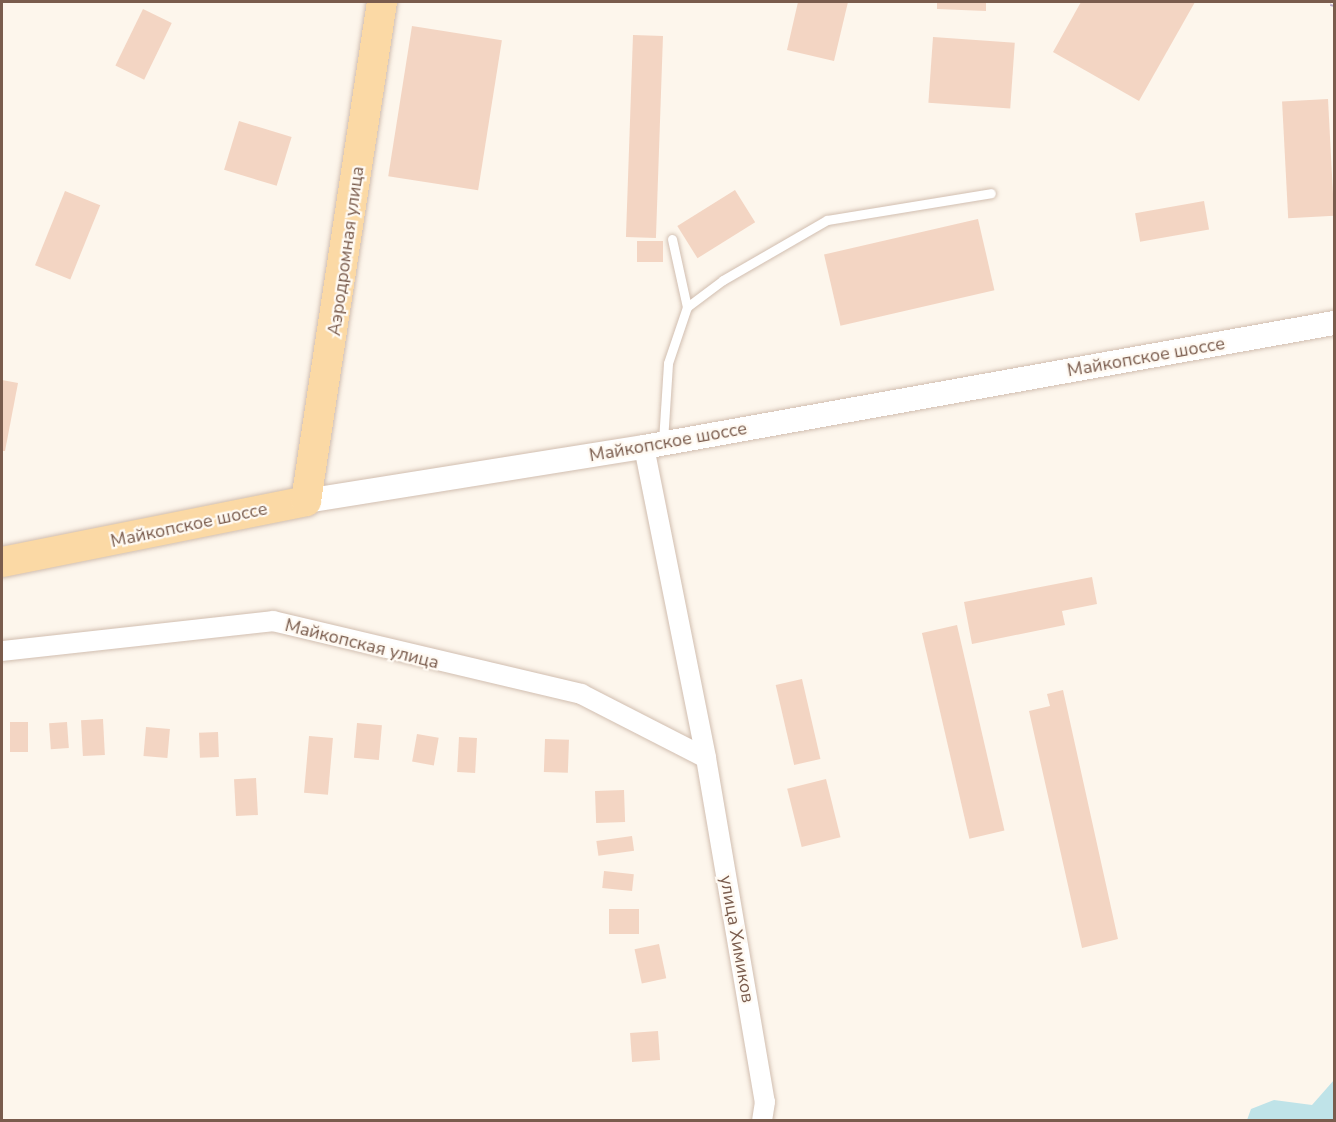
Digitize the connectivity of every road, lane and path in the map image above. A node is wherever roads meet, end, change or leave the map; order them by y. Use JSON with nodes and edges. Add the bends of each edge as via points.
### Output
{"nodes":[{"id":1,"x":382,"y":2,"type":"edge"},
{"id":2,"x":991,"y":193,"type":"dead end"},
{"id":3,"x":672,"y":239,"type":"dead end"},
{"id":4,"x":687,"y":307,"type":"junction"},
{"id":5,"x":1335,"y":323,"type":"edge"},
{"id":6,"x":654,"y":446,"type":"junction"},
{"id":7,"x":306,"y":501,"type":"junction"},
{"id":8,"x":2,"y":562,"type":"edge"},
{"id":9,"x":2,"y":651,"type":"edge"},
{"id":10,"x":706,"y":758,"type":"junction"},
{"id":11,"x":764,"y":1112,"type":"edge"},
{"id":12,"x":780,"y":1120,"type":"edge"}],
"edges":[{"from":1,"to":7,"type":"main road","name":"Аэродромная улица"},
{"from":2,"to":4,"type":"lane","via":[[827,220],[723,280]]},
{"from":3,"to":4,"type":"lane"},
{"from":4,"to":6,"type":"lane","via":[[668,363]]},
{"from":5,"to":6,"type":"street","name":"Майкопское шоссе"},
{"from":6,"to":7,"type":"street","name":"Майкопское шоссе"},
{"from":6,"to":10,"type":"street","name":"улица Химиков"},
{"from":7,"to":8,"type":"main road","name":"Майкопское шоссе"},
{"from":9,"to":10,"type":"street","name":"Майкопская улица","via":[[273,621],[581,694]]},
{"from":10,"to":11,"type":"street","name":"улица Химиков"},
{"from":11,"to":12,"type":"street"}]}
